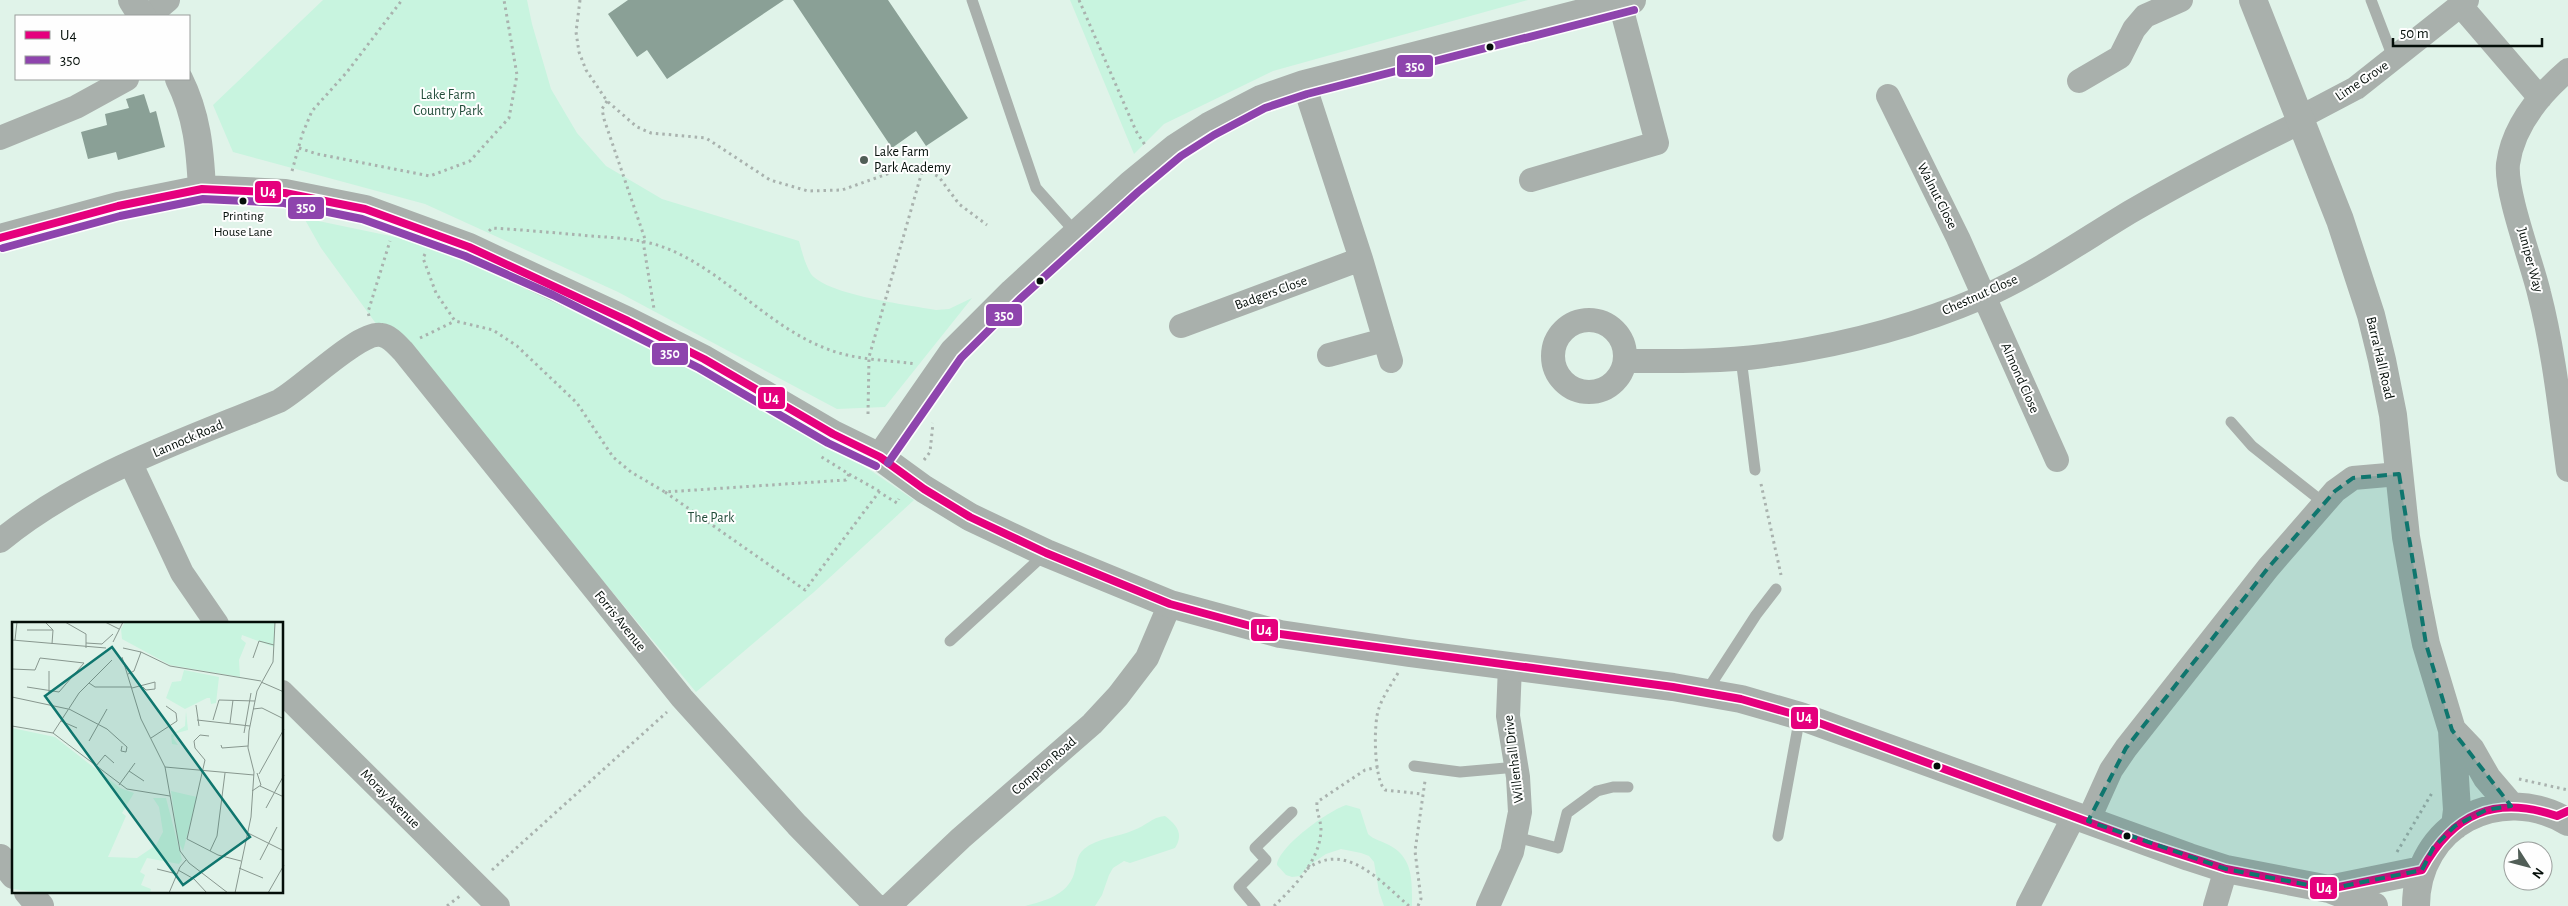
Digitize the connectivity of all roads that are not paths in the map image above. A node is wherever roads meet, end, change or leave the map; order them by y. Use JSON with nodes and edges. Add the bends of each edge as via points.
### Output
{"nodes":[{"id":1,"x":132,"y":0,"type":"edge"},
{"id":2,"x":168,"y":0,"type":"edge"},
{"id":3,"x":972,"y":0,"type":"edge"},
{"id":4,"x":2181,"y":0,"type":"edge"},
{"id":5,"x":2253,"y":0,"type":"edge"},
{"id":6,"x":2371,"y":0,"type":"edge"},
{"id":7,"x":1626,"y":2,"type":"edge"},
{"id":8,"x":2464,"y":3,"type":"edge"},
{"id":9,"x":141,"y":15,"type":"edge"},
{"id":10,"x":150,"y":15,"type":"edge"},
{"id":11,"x":2394,"y":60,"type":"junction"},
{"id":12,"x":2568,"y":70,"type":"edge"},
{"id":13,"x":125,"y":80,"type":"edge"},
{"id":14,"x":179,"y":80,"type":"edge"},
{"id":15,"x":2079,"y":81,"type":"dead end"},
{"id":16,"x":1304,"y":84,"type":"junction"},
{"id":17,"x":1888,"y":96,"type":"dead end"},
{"id":18,"x":2540,"y":98,"type":"junction"},
{"id":19,"x":2300,"y":120,"type":"junction"},
{"id":20,"x":0,"y":138,"type":"edge"},
{"id":21,"x":1530,"y":180,"type":"dead end"},
{"id":22,"x":202,"y":189,"type":"junction"},
{"id":23,"x":1077,"y":234,"type":"junction"},
{"id":24,"x":0,"y":238,"type":"edge"},
{"id":25,"x":1361,"y":259,"type":"junction"},
{"id":26,"x":1984,"y":296,"type":"junction"},
{"id":27,"x":1181,"y":326,"type":"dead end"},
{"id":28,"x":374,"y":335,"type":"joint"},
{"id":29,"x":1330,"y":355,"type":"dead end"},
{"id":30,"x":1741,"y":358,"type":"junction"},
{"id":31,"x":1625,"y":361,"type":"dead end"},
{"id":32,"x":2231,"y":422,"type":"dead end"},
{"id":33,"x":880,"y":457,"type":"junction"},
{"id":34,"x":2057,"y":460,"type":"dead end"},
{"id":35,"x":131,"y":464,"type":"junction"},
{"id":36,"x":1755,"y":470,"type":"road end"},
{"id":37,"x":2568,"y":470,"type":"edge"},
{"id":38,"x":2399,"y":474,"type":"junction"},
{"id":39,"x":2324,"y":503,"type":"junction"},
{"id":40,"x":0,"y":541,"type":"edge"},
{"id":41,"x":1046,"y":553,"type":"junction"},
{"id":42,"x":1776,"y":589,"type":"road end"},
{"id":43,"x":1170,"y":604,"type":"junction"},
{"id":44,"x":216,"y":622,"type":"edge"},
{"id":45,"x":950,"y":641,"type":"dead end"},
{"id":46,"x":1510,"y":666,"type":"junction"},
{"id":47,"x":1706,"y":692,"type":"junction"},
{"id":48,"x":284,"y":694,"type":"edge"},
{"id":49,"x":1800,"y":716,"type":"junction"},
{"id":50,"x":2452,"y":730,"type":"junction"},
{"id":51,"x":1414,"y":766,"type":"dead end"},
{"id":52,"x":1517,"y":767,"type":"junction"},
{"id":53,"x":1628,"y":787,"type":"dead end"},
{"id":54,"x":2511,"y":806,"type":"junction"},
{"id":55,"x":1292,"y":812,"type":"dead end"},
{"id":56,"x":2564,"y":816,"type":"edge"},
{"id":57,"x":2081,"y":819,"type":"junction"},
{"id":58,"x":2454,"y":826,"type":"junction"},
{"id":59,"x":1778,"y":836,"type":"dead end"},
{"id":60,"x":1516,"y":837,"type":"junction"},
{"id":61,"x":0,"y":858,"type":"edge"},
{"id":62,"x":2226,"y":869,"type":"junction"},
{"id":63,"x":2422,"y":870,"type":"junction"},
{"id":64,"x":12,"y":872,"type":"edge"},
{"id":65,"x":2329,"y":889,"type":"junction"},
{"id":66,"x":30,"y":894,"type":"edge"},
{"id":67,"x":40,"y":906,"type":"edge"},
{"id":68,"x":498,"y":906,"type":"edge"},
{"id":69,"x":876,"y":906,"type":"edge"},
{"id":70,"x":889,"y":906,"type":"edge"},
{"id":71,"x":1255,"y":906,"type":"edge"},
{"id":72,"x":1488,"y":906,"type":"edge"},
{"id":73,"x":2028,"y":906,"type":"edge"},
{"id":74,"x":2216,"y":906,"type":"edge"},
{"id":75,"x":2374,"y":906,"type":"edge"},
{"id":76,"x":2416,"y":906,"type":"edge"}],
"edges":[{"from":1,"to":9,"type":"street"},
{"from":2,"to":10,"type":"street"},
{"from":3,"to":23,"type":"lane","via":[[1036,188]]},
{"from":4,"to":15,"type":"street","via":[[2145,16],[2134,29],[2120,57]]},
{"from":5,"to":19,"type":"street","name":"Barra Hall Road"},
{"from":6,"to":11,"type":"lane"},
{"from":7,"to":16,"type":"street"},
{"from":7,"to":21,"type":"street","via":[[1657,143]]},
{"from":8,"to":11,"type":"street","name":"Lime Grove"},
{"from":8,"to":18,"type":"street"},
{"from":11,"to":19,"type":"street","name":"Lime Grove","via":[[2356,88]]},
{"from":12,"to":18,"type":"street","name":"Juniper Way"},
{"from":13,"to":20,"type":"street","via":[[76,107]]},
{"from":14,"to":22,"type":"street","via":[[198,130]]},
{"from":16,"to":23,"type":"street","via":[[1261,99],[1191,137],[1156,163]]},
{"from":16,"to":25,"type":"street"},
{"from":17,"to":26,"type":"street","name":"Walnut Close"},
{"from":18,"to":37,"type":"street","name":"Juniper Way","via":[[2515,140],[2508,171],[2542,304]]},
{"from":19,"to":26,"type":"street","name":"Chestnut Close","via":[[2132,211],[2034,272]]},
{"from":19,"to":38,"type":"street","name":"Barra Hall Road","via":[[2340,220],[2371,315],[2393,415]]},
{"from":22,"to":24,"type":"street","via":[[118,206]]},
{"from":22,"to":33,"type":"street","via":[[285,193],[365,209],[429,231],[556,286],[696,355]]},
{"from":23,"to":33,"type":"street","via":[[972,332],[941,367]]},
{"from":25,"to":27,"type":"street","name":"Badgers Close"},
{"from":25,"to":29,"type":"street","via":[[1388,350]]},
{"from":26,"to":30,"type":"street","name":"Chestnut Close","via":[[1855,340]]},
{"from":26,"to":34,"type":"street","name":"Almond Close"},
{"from":28,"to":35,"type":"street","name":"Lannock Road","via":[[350,346],[279,401]]},
{"from":28,"to":69,"type":"street","name":"Forris Avenue","via":[[388,337],[403,350],[682,698],[797,825]]},
{"from":30,"to":31,"type":"street","name":"Chestnut Close"},
{"from":30,"to":36,"type":"lane"},
{"from":32,"to":39,"type":"lane","via":[[2252,446]]},
{"from":33,"to":41,"type":"street","via":[[970,517]]},
{"from":35,"to":40,"type":"street","name":"Lannock Road","via":[[60,498]]},
{"from":35,"to":44,"type":"street","via":[[175,560]]},
{"from":38,"to":39,"type":"street","via":[[2353,478]]},
{"from":38,"to":50,"type":"street","name":"Barra Hall Road","via":[[2406,537],[2426,644]]},
{"from":39,"to":57,"type":"street","via":[[2126,748]]},
{"from":41,"to":43,"type":"street"},
{"from":41,"to":45,"type":"lane"},
{"from":42,"to":47,"type":"lane"},
{"from":43,"to":46,"type":"street","via":[[1280,634]]},
{"from":43,"to":70,"type":"street","name":"Compton Road","via":[[1148,658],[1092,724],[940,856]]},
{"from":46,"to":47,"type":"street"},
{"from":46,"to":52,"type":"street","name":"Willenhall Drive","via":[[1508,716]]},
{"from":47,"to":49,"type":"street"},
{"from":48,"to":68,"type":"street","name":"Moray Avenue"},
{"from":49,"to":57,"type":"street"},
{"from":49,"to":59,"type":"lane"},
{"from":50,"to":54,"type":"street","name":"Barra Hall Road","via":[[2471,750],[2486,778]]},
{"from":50,"to":58,"type":"street","name":"Barra Hall Road","via":[[2457,810]]},
{"from":51,"to":52,"type":"lane","via":[[1460,772]]},
{"from":52,"to":60,"type":"street","name":"Willenhall Drive","via":[[1520,812]]},
{"from":53,"to":60,"type":"lane","via":[[1613,786],[1597,791],[1567,813],[1558,848]]},
{"from":54,"to":56,"type":"street"},
{"from":54,"to":58,"type":"street","via":[[2486,810]]},
{"from":55,"to":71,"type":"lane","via":[[1255,848],[1266,860],[1239,887]]},
{"from":57,"to":62,"type":"street"},
{"from":57,"to":73,"type":"street"},
{"from":58,"to":63,"type":"street","via":[[2434,848]]},
{"from":60,"to":72,"type":"street","name":"Willenhall Drive"},
{"from":61,"to":64,"type":"street"},
{"from":62,"to":65,"type":"street"},
{"from":62,"to":74,"type":"street"},
{"from":63,"to":65,"type":"street"},
{"from":63,"to":76,"type":"street"},
{"from":65,"to":75,"type":"street"},
{"from":66,"to":67,"type":"street"}]}
